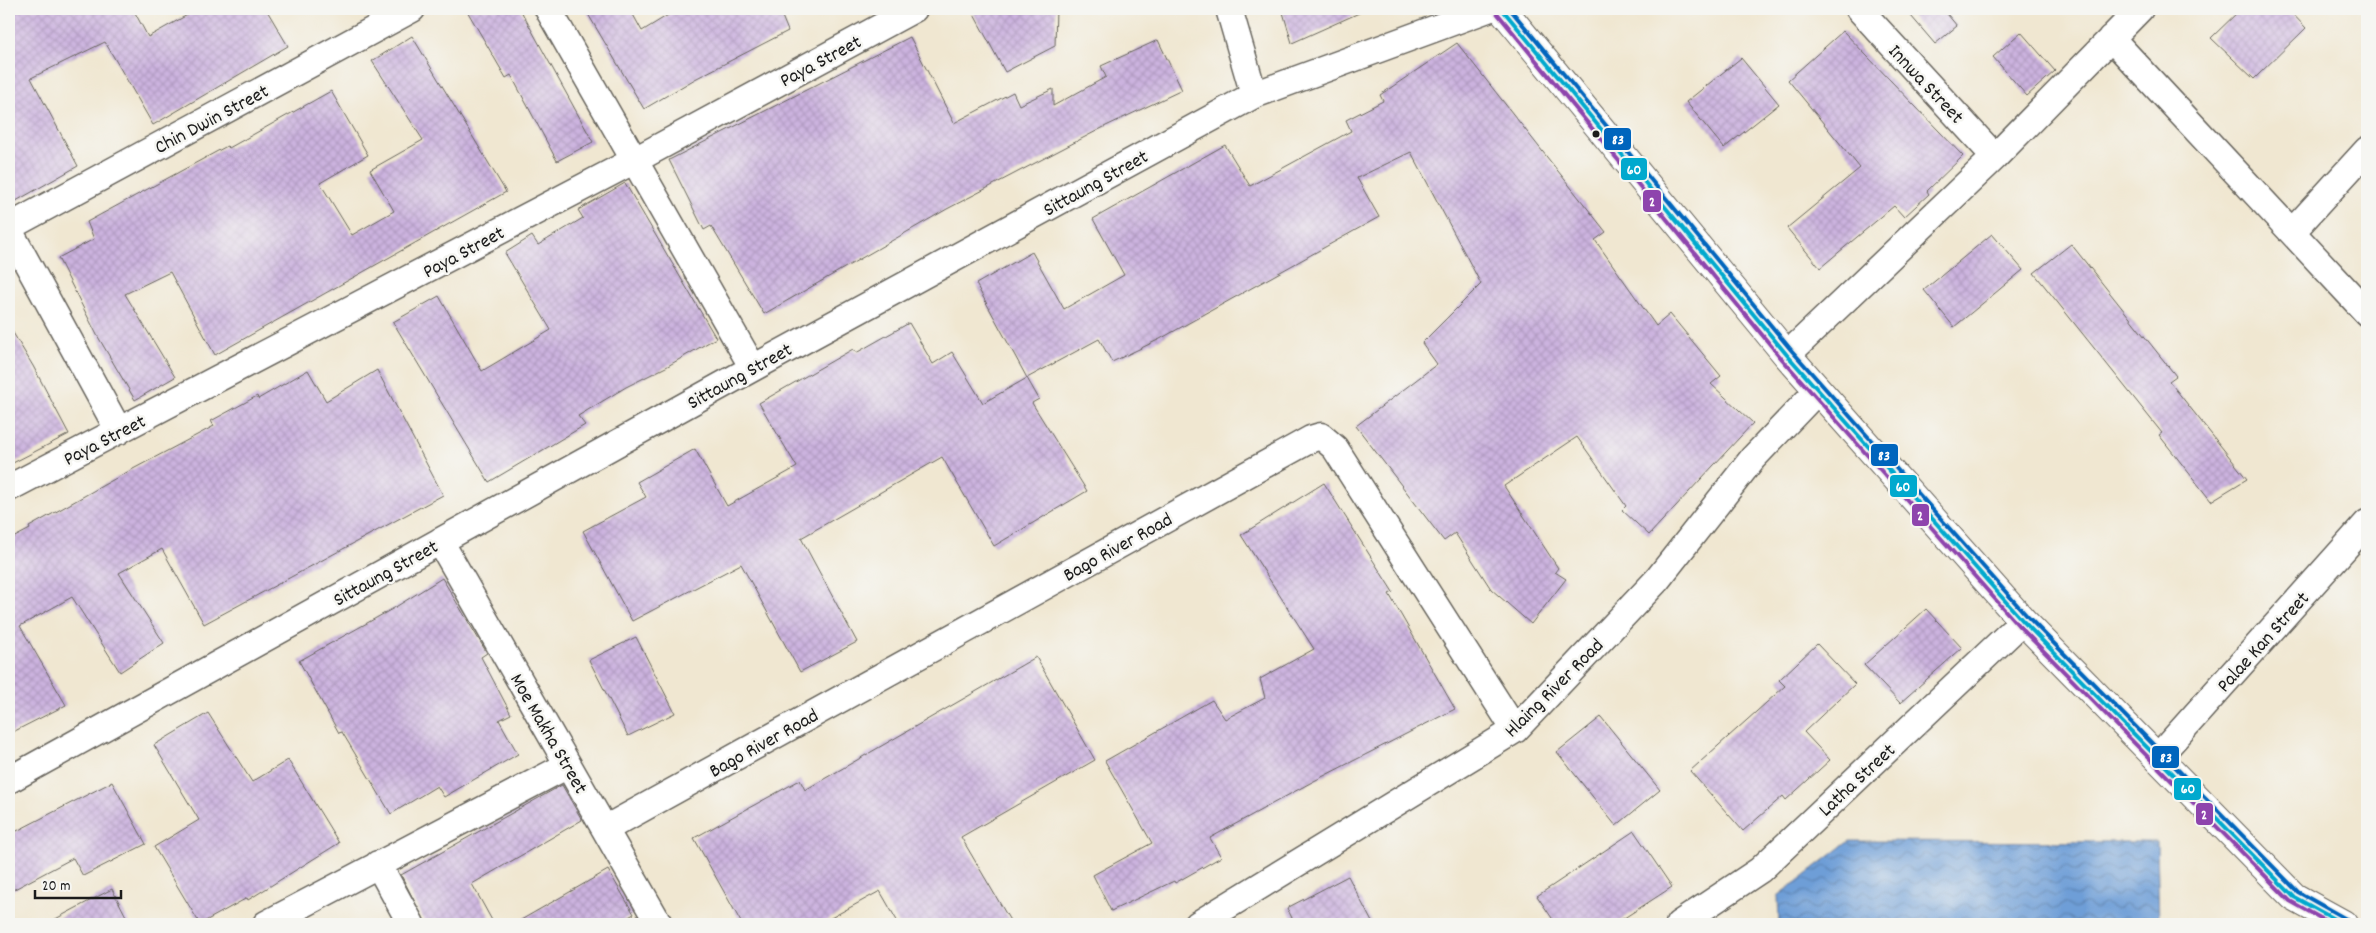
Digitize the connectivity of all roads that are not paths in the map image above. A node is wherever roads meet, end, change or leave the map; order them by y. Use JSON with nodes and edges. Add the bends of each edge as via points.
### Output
{"nodes":[{"id":1,"x":412,"y":9,"type":"edge"},
{"id":2,"x":548,"y":9,"type":"edge"},
{"id":3,"x":914,"y":9,"type":"edge"},
{"id":4,"x":1229,"y":9,"type":"edge"},
{"id":5,"x":1488,"y":9,"type":"edge"},
{"id":6,"x":1502,"y":9,"type":"edge"},
{"id":7,"x":1859,"y":9,"type":"edge"},
{"id":8,"x":2140,"y":9,"type":"edge"},
{"id":9,"x":2111,"y":38,"type":"junction"},
{"id":10,"x":1254,"y":95,"type":"junction"},
{"id":11,"x":2367,"y":150,"type":"edge"},
{"id":12,"x":1995,"y":157,"type":"junction"},
{"id":13,"x":635,"y":160,"type":"junction"},
{"id":14,"x":9,"y":228,"type":"edge"},
{"id":15,"x":2292,"y":232,"type":"junction"},
{"id":16,"x":2367,"y":313,"type":"edge"},
{"id":17,"x":1787,"y":355,"type":"junction"},
{"id":18,"x":753,"y":368,"type":"junction"},
{"id":19,"x":1818,"y":390,"type":"junction"},
{"id":20,"x":119,"y":431,"type":"junction"},
{"id":21,"x":9,"y":488,"type":"edge"},
{"id":22,"x":2367,"y":523,"type":"edge"},
{"id":23,"x":440,"y":541,"type":"junction"},
{"id":24,"x":2023,"y":621,"type":"junction"},
{"id":25,"x":1515,"y":730,"type":"junction"},
{"id":26,"x":2157,"y":758,"type":"junction"},
{"id":27,"x":568,"y":765,"type":"junction"},
{"id":28,"x":9,"y":780,"type":"edge"},
{"id":29,"x":605,"y":829,"type":"junction"},
{"id":30,"x":378,"y":864,"type":"junction"},
{"id":31,"x":266,"y":924,"type":"edge"},
{"id":32,"x":411,"y":924,"type":"edge"},
{"id":33,"x":659,"y":924,"type":"edge"},
{"id":34,"x":1198,"y":924,"type":"edge"},
{"id":35,"x":1679,"y":924,"type":"edge"},
{"id":36,"x":2343,"y":924,"type":"edge"}],
"edges":[{"from":1,"to":14,"type":"street","name":"Chin Dwin Street"},
{"from":2,"to":13,"type":"street"},
{"from":3,"to":13,"type":"street","name":"Paya Street"},
{"from":4,"to":10,"type":"street"},
{"from":5,"to":10,"type":"street","name":"Sittaung Street"},
{"from":6,"to":17,"type":"main road"},
{"from":7,"to":12,"type":"street","name":"Innwa Street"},
{"from":8,"to":9,"type":"street"},
{"from":9,"to":12,"type":"street"},
{"from":9,"to":15,"type":"street"},
{"from":10,"to":18,"type":"street","name":"Sittaung Street"},
{"from":11,"to":15,"type":"street"},
{"from":12,"to":17,"type":"street"},
{"from":13,"to":18,"type":"street"},
{"from":13,"to":20,"type":"street","name":"Paya Street"},
{"from":14,"to":20,"type":"street"},
{"from":15,"to":16,"type":"street"},
{"from":17,"to":19,"type":"main road"},
{"from":18,"to":23,"type":"street","name":"Sittaung Street"},
{"from":19,"to":24,"type":"main road"},
{"from":19,"to":25,"type":"street","name":"Hlaing River Road","via":[[1753,458],[1657,580]]},
{"from":20,"to":21,"type":"street","name":"Paya Street"},
{"from":22,"to":26,"type":"street","name":"Palae Kan Street"},
{"from":23,"to":27,"type":"street","name":"Moe Makha Street"},
{"from":23,"to":28,"type":"street","name":"Sittaung Street"},
{"from":24,"to":26,"type":"main road"},
{"from":24,"to":35,"type":"street","name":"Latha Street","via":[[1760,870]]},
{"from":25,"to":29,"type":"street","name":"Bago River Road","via":[[1335,448],[1321,436]]},
{"from":25,"to":34,"type":"street","name":"Hlaing River Road"},
{"from":26,"to":36,"type":"main road","via":[[2294,897]]},
{"from":27,"to":29,"type":"street","name":"Moe Makha Street"},
{"from":27,"to":30,"type":"street"},
{"from":29,"to":33,"type":"street","name":"Moe Makha Street"},
{"from":30,"to":31,"type":"street"},
{"from":30,"to":32,"type":"street"}]}
